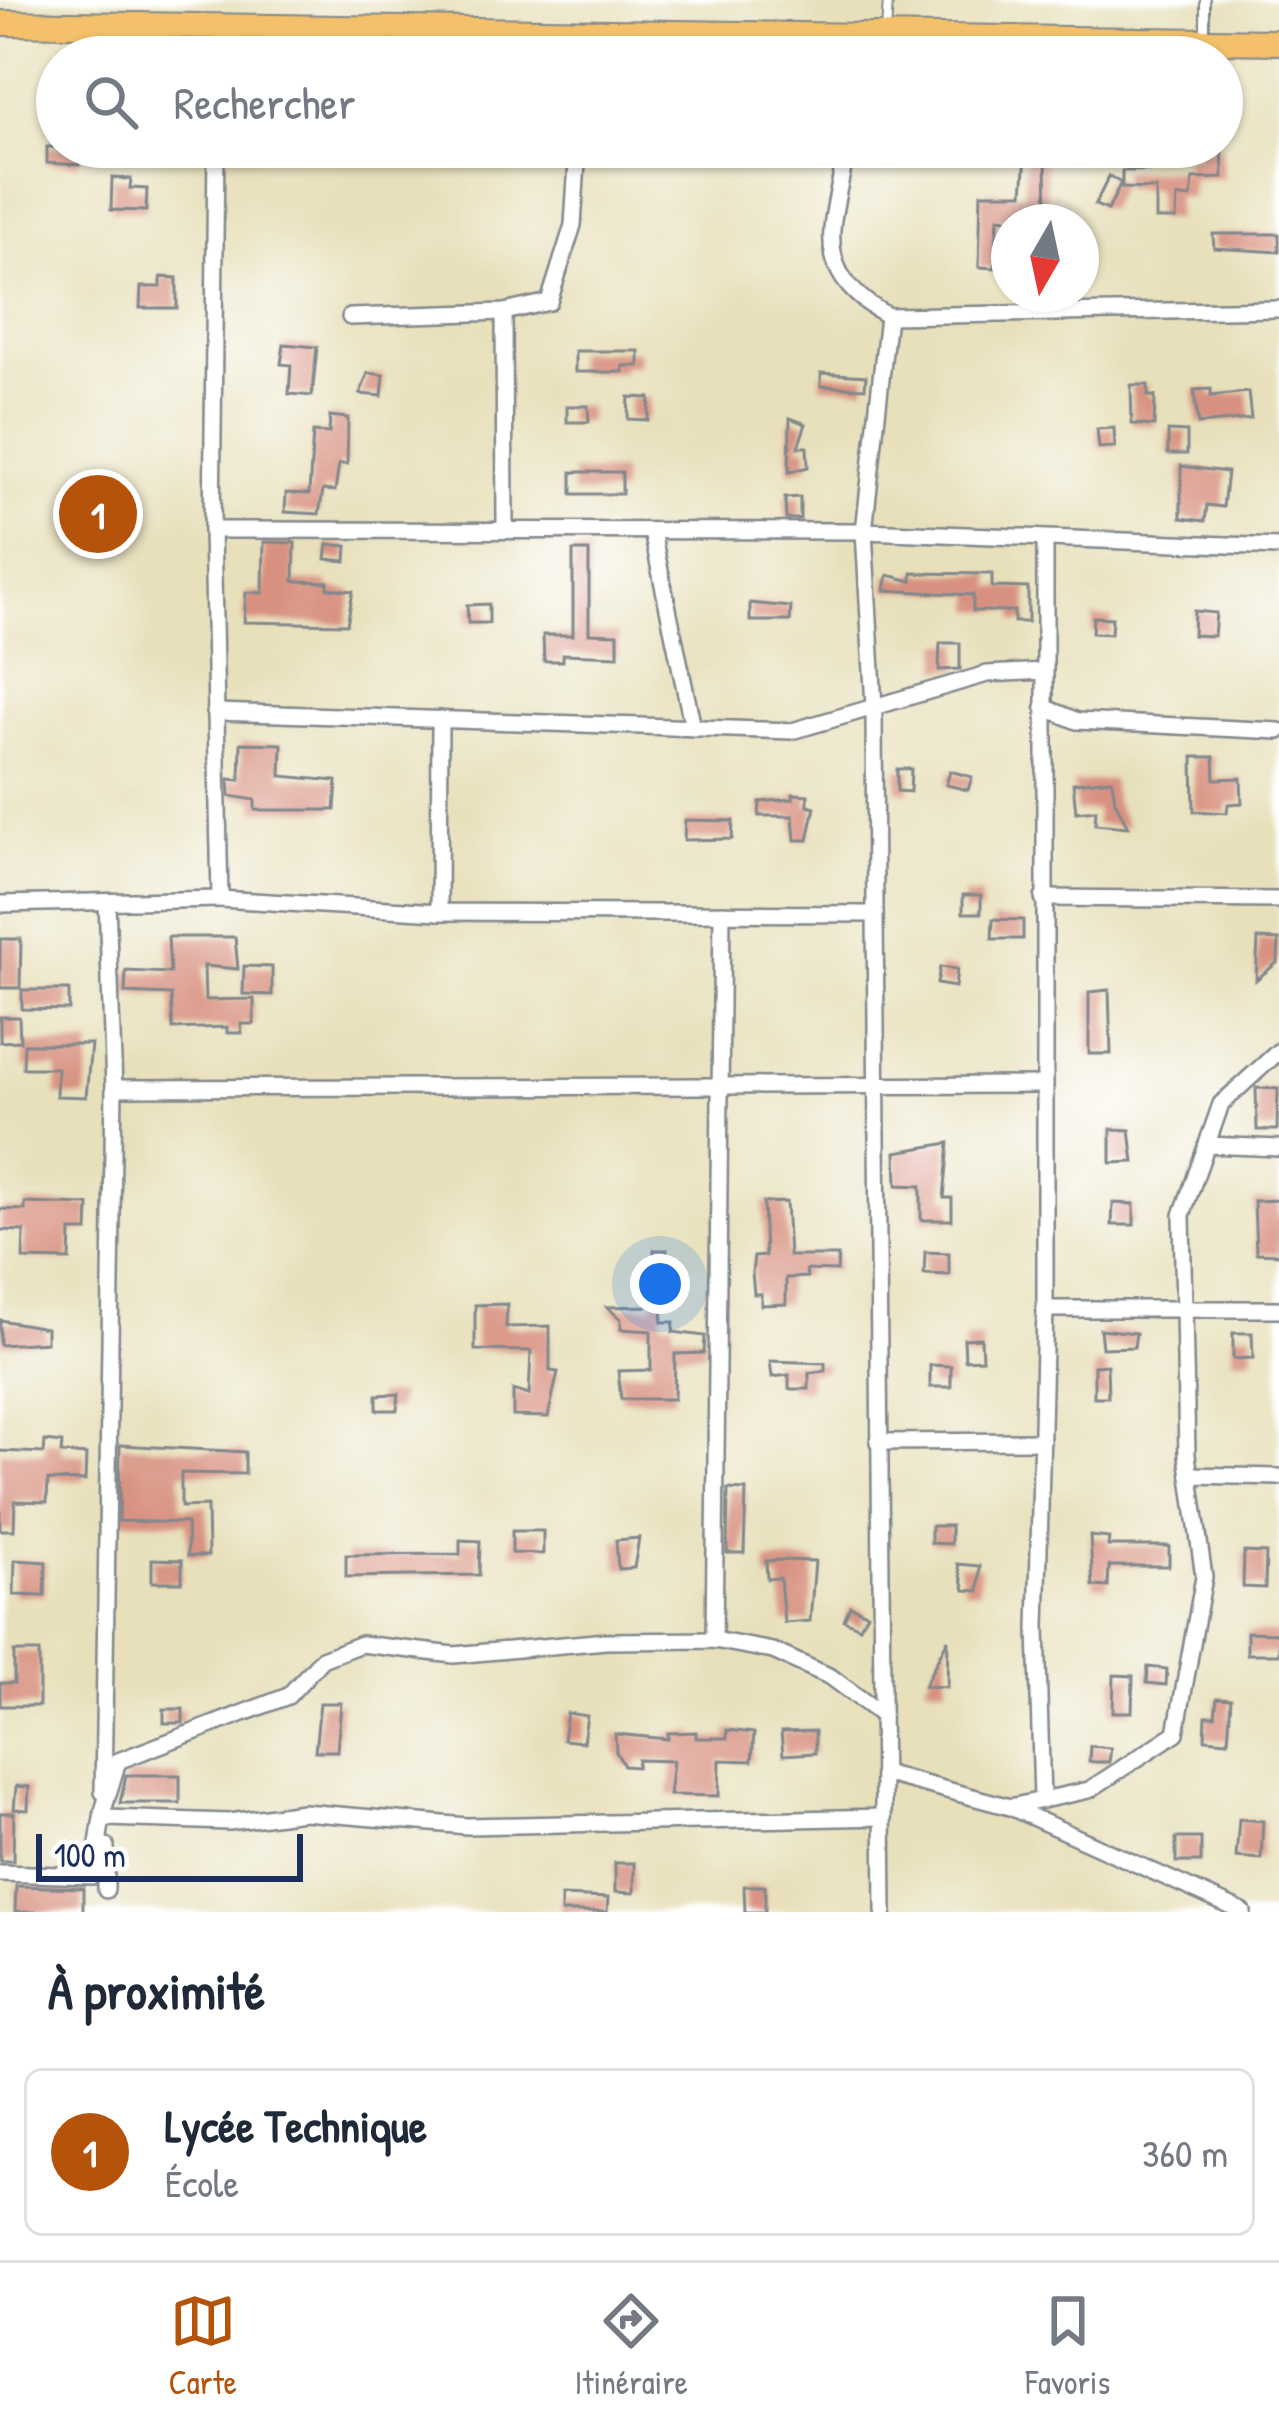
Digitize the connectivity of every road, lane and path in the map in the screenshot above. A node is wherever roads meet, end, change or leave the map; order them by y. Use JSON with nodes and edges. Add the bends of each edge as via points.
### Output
{"nodes":[{"id":1,"x":888,"y":0,"type":"edge"},
{"id":2,"x":1205,"y":0,"type":"edge"},
{"id":3,"x":0,"y":23,"type":"edge"},
{"id":4,"x":220,"y":28,"type":"junction"},
{"id":5,"x":705,"y":31,"type":"junction"},
{"id":6,"x":220,"y":36,"type":"edge"},
{"id":7,"x":697,"y":36,"type":"edge"},
{"id":8,"x":781,"y":36,"type":"edge"},
{"id":9,"x":874,"y":36,"type":"edge"},
{"id":10,"x":1205,"y":36,"type":"edge"},
{"id":11,"x":1243,"y":42,"type":"edge"},
{"id":12,"x":1279,"y":42,"type":"edge"},
{"id":13,"x":216,"y":168,"type":"edge"},
{"id":14,"x":577,"y":168,"type":"edge"},
{"id":15,"x":844,"y":168,"type":"edge"},
{"id":16,"x":1279,"y":309,"type":"edge"},
{"id":17,"x":504,"y":312,"type":"junction"},
{"id":18,"x":888,"y":316,"type":"junction"},
{"id":19,"x":350,"y":317,"type":"dead end"},
{"id":20,"x":505,"y":529,"type":"junction"},
{"id":21,"x":212,"y":530,"type":"junction"},
{"id":22,"x":864,"y":531,"type":"junction"},
{"id":23,"x":652,"y":532,"type":"junction"},
{"id":24,"x":1046,"y":542,"type":"junction"},
{"id":25,"x":1279,"y":548,"type":"edge"},
{"id":26,"x":1044,"y":671,"type":"junction"},
{"id":27,"x":874,"y":707,"type":"junction"},
{"id":28,"x":1044,"y":707,"type":"junction"},
{"id":29,"x":215,"y":712,"type":"junction"},
{"id":30,"x":440,"y":719,"type":"junction"},
{"id":31,"x":693,"y":728,"type":"junction"},
{"id":32,"x":1279,"y":730,"type":"edge"},
{"id":33,"x":1043,"y":898,"type":"junction"},
{"id":34,"x":220,"y":899,"type":"junction"},
{"id":35,"x":1279,"y":900,"type":"edge"},
{"id":36,"x":107,"y":902,"type":"junction"},
{"id":37,"x":0,"y":904,"type":"edge"},
{"id":38,"x":439,"y":912,"type":"junction"},
{"id":39,"x":722,"y":914,"type":"junction"},
{"id":40,"x":875,"y":914,"type":"junction"},
{"id":41,"x":1279,"y":1051,"type":"edge"},
{"id":42,"x":1043,"y":1085,"type":"junction"},
{"id":43,"x":722,"y":1086,"type":"junction"},
{"id":44,"x":873,"y":1086,"type":"junction"},
{"id":45,"x":114,"y":1088,"type":"junction"},
{"id":46,"x":1207,"y":1145,"type":"junction"},
{"id":47,"x":1279,"y":1148,"type":"edge"},
{"id":48,"x":1184,"y":1308,"type":"junction"},
{"id":49,"x":1046,"y":1309,"type":"junction"},
{"id":50,"x":1279,"y":1310,"type":"edge"},
{"id":51,"x":1042,"y":1441,"type":"junction"},
{"id":52,"x":878,"y":1442,"type":"junction"},
{"id":53,"x":1190,"y":1475,"type":"junction"},
{"id":54,"x":1279,"y":1477,"type":"edge"},
{"id":55,"x":714,"y":1640,"type":"junction"},
{"id":56,"x":882,"y":1714,"type":"junction"},
{"id":57,"x":883,"y":1773,"type":"junction"},
{"id":58,"x":1042,"y":1800,"type":"junction"},
{"id":59,"x":1010,"y":1807,"type":"junction"},
{"id":60,"x":105,"y":1815,"type":"junction"},
{"id":61,"x":883,"y":1817,"type":"junction"},
{"id":62,"x":0,"y":1874,"type":"edge"},
{"id":63,"x":106,"y":1890,"type":"dead end"},
{"id":64,"x":884,"y":1912,"type":"edge"},
{"id":65,"x":1243,"y":1912,"type":"edge"}],
"edges":[{"from":1,"to":9,"type":"lane"},
{"from":2,"to":10,"type":"lane"},
{"from":3,"to":4,"type":"main road"},
{"from":4,"to":5,"type":"main road"},
{"from":4,"to":6,"type":"street"},
{"from":5,"to":7,"type":"street"},
{"from":5,"to":8,"type":"main road"},
{"from":11,"to":12,"type":"main road"},
{"from":13,"to":21,"type":"street"},
{"from":14,"to":17,"type":"street","via":[[573,225],[549,302]]},
{"from":15,"to":18,"type":"street","via":[[831,253],[851,295]]},
{"from":16,"to":18,"type":"street"},
{"from":17,"to":19,"type":"street"},
{"from":17,"to":20,"type":"street"},
{"from":18,"to":22,"type":"street"},
{"from":20,"to":21,"type":"street"},
{"from":20,"to":23,"type":"street"},
{"from":21,"to":29,"type":"street"},
{"from":22,"to":23,"type":"street"},
{"from":22,"to":24,"type":"street"},
{"from":22,"to":27,"type":"street"},
{"from":23,"to":31,"type":"street"},
{"from":24,"to":25,"type":"street"},
{"from":24,"to":26,"type":"street"},
{"from":26,"to":27,"type":"street","via":[[987,674]]},
{"from":26,"to":28,"type":"street"},
{"from":27,"to":31,"type":"street","via":[[792,731]]},
{"from":27,"to":40,"type":"street"},
{"from":28,"to":32,"type":"street","via":[[1077,721]]},
{"from":28,"to":33,"type":"street"},
{"from":29,"to":30,"type":"street"},
{"from":29,"to":34,"type":"street"},
{"from":30,"to":31,"type":"street"},
{"from":30,"to":38,"type":"street"},
{"from":33,"to":35,"type":"street"},
{"from":33,"to":42,"type":"street"},
{"from":34,"to":36,"type":"street"},
{"from":34,"to":38,"type":"street"},
{"from":36,"to":37,"type":"street"},
{"from":36,"to":45,"type":"street"},
{"from":38,"to":39,"type":"street"},
{"from":39,"to":40,"type":"street"},
{"from":39,"to":43,"type":"street"},
{"from":40,"to":44,"type":"street"},
{"from":41,"to":46,"type":"street","via":[[1221,1104]]},
{"from":42,"to":44,"type":"street"},
{"from":42,"to":49,"type":"street"},
{"from":43,"to":44,"type":"street"},
{"from":43,"to":45,"type":"street"},
{"from":43,"to":55,"type":"street"},
{"from":44,"to":52,"type":"street"},
{"from":45,"to":60,"type":"street"},
{"from":46,"to":47,"type":"street"},
{"from":46,"to":48,"type":"street","via":[[1182,1215]]},
{"from":48,"to":49,"type":"street"},
{"from":48,"to":50,"type":"street"},
{"from":48,"to":53,"type":"street"},
{"from":49,"to":51,"type":"street"},
{"from":51,"to":52,"type":"street"},
{"from":51,"to":58,"type":"street"},
{"from":52,"to":56,"type":"street"},
{"from":53,"to":54,"type":"street"},
{"from":53,"to":58,"type":"street","via":[[1204,1577],[1176,1733],[1090,1790]]},
{"from":55,"to":56,"type":"street","via":[[831,1677]]},
{"from":55,"to":60,"type":"street","via":[[454,1655],[361,1644],[322,1659],[288,1696],[118,1761]]},
{"from":56,"to":57,"type":"street"},
{"from":57,"to":59,"type":"street"},
{"from":57,"to":61,"type":"street"},
{"from":58,"to":59,"type":"street"},
{"from":59,"to":65,"type":"street"},
{"from":60,"to":61,"type":"street","via":[[230,1822],[303,1812],[467,1826]]},
{"from":60,"to":62,"type":"street","via":[[94,1876]]},
{"from":60,"to":63,"type":"street"},
{"from":61,"to":64,"type":"street"}]}
